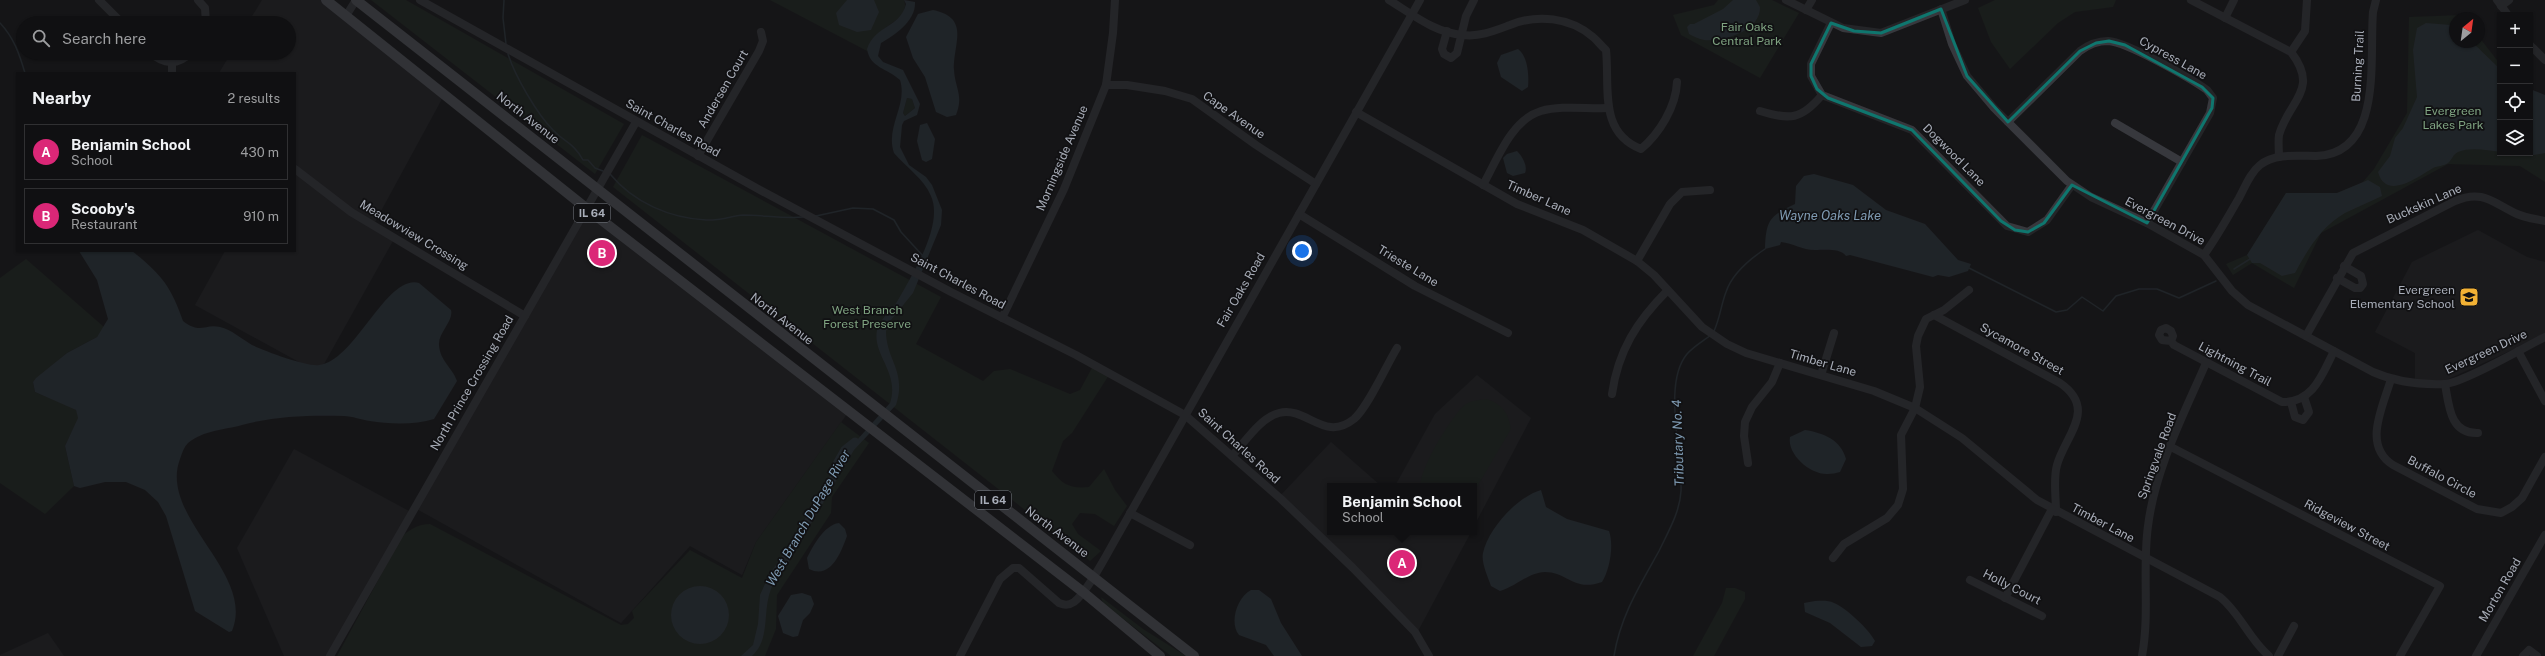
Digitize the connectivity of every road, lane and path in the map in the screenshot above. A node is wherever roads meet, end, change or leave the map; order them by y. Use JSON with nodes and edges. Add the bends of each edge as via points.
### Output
{"nodes":[{"id":1,"x":99,"y":0,"type":"edge"},
{"id":2,"x":326,"y":0,"type":"edge"},
{"id":3,"x":356,"y":0,"type":"edge"},
{"id":4,"x":420,"y":0,"type":"edge"},
{"id":5,"x":1115,"y":0,"type":"edge"},
{"id":6,"x":1389,"y":0,"type":"edge"},
{"id":7,"x":1420,"y":0,"type":"edge"},
{"id":8,"x":1474,"y":0,"type":"edge"},
{"id":9,"x":1786,"y":0,"type":"edge"},
{"id":10,"x":1812,"y":0,"type":"edge"},
{"id":11,"x":1965,"y":0,"type":"edge"},
{"id":12,"x":2191,"y":0,"type":"edge"},
{"id":13,"x":2234,"y":0,"type":"edge"},
{"id":14,"x":2307,"y":0,"type":"edge"},
{"id":15,"x":2376,"y":0,"type":"edge"},
{"id":16,"x":2509,"y":0,"type":"edge"},
{"id":17,"x":200,"y":1,"type":"edge"},
{"id":18,"x":2499,"y":3,"type":"edge"},
{"id":19,"x":1941,"y":9,"type":"junction"},
{"id":20,"x":1806,"y":10,"type":"junction"},
{"id":21,"x":2506,"y":12,"type":"edge"},
{"id":22,"x":1412,"y":14,"type":"junction"},
{"id":23,"x":115,"y":16,"type":"edge"},
{"id":24,"x":206,"y":16,"type":"edge"},
{"id":25,"x":346,"y":16,"type":"junction"},
{"id":26,"x":2225,"y":18,"type":"junction"},
{"id":27,"x":1831,"y":23,"type":"junction"},
{"id":28,"x":1447,"y":31,"type":"junction"},
{"id":29,"x":761,"y":32,"type":"dead end"},
{"id":30,"x":1461,"y":35,"type":"junction"},
{"id":31,"x":2533,"y":48,"type":"edge"},
{"id":32,"x":2291,"y":52,"type":"junction"},
{"id":33,"x":161,"y":60,"type":"edge"},
{"id":34,"x":181,"y":60,"type":"edge"},
{"id":35,"x":2545,"y":60,"type":"edge"},
{"id":36,"x":172,"y":63,"type":"junction"},
{"id":37,"x":172,"y":72,"type":"edge"},
{"id":38,"x":1677,"y":82,"type":"dead end"},
{"id":39,"x":1106,"y":85,"type":"junction"},
{"id":40,"x":1822,"y":95,"type":"junction"},
{"id":41,"x":1608,"y":108,"type":"junction"},
{"id":42,"x":1760,"y":111,"type":"dead end"},
{"id":43,"x":1356,"y":112,"type":"junction"},
{"id":44,"x":636,"y":122,"type":"junction"},
{"id":45,"x":2008,"y":122,"type":"junction"},
{"id":46,"x":2115,"y":123,"type":"dead end"},
{"id":47,"x":698,"y":156,"type":"junction"},
{"id":48,"x":2279,"y":157,"type":"junction"},
{"id":49,"x":2182,"y":162,"type":"junction"},
{"id":50,"x":296,"y":170,"type":"edge"},
{"id":51,"x":1316,"y":184,"type":"junction"},
{"id":52,"x":1483,"y":185,"type":"junction"},
{"id":53,"x":2072,"y":185,"type":"junction"},
{"id":54,"x":598,"y":189,"type":"junction"},
{"id":55,"x":1710,"y":190,"type":"dead end"},
{"id":56,"x":586,"y":208,"type":"junction"},
{"id":57,"x":1299,"y":214,"type":"junction"},
{"id":58,"x":2545,"y":221,"type":"edge"},
{"id":59,"x":2147,"y":223,"type":"junction"},
{"id":60,"x":2204,"y":255,"type":"junction"},
{"id":61,"x":1637,"y":261,"type":"junction"},
{"id":62,"x":2344,"y":266,"type":"junction"},
{"id":63,"x":2337,"y":278,"type":"junction"},
{"id":64,"x":1969,"y":290,"type":"dead end"},
{"id":65,"x":1667,"y":291,"type":"junction"},
{"id":66,"x":1934,"y":315,"type":"junction"},
{"id":67,"x":524,"y":316,"type":"junction"},
{"id":68,"x":1002,"y":318,"type":"junction"},
{"id":69,"x":1508,"y":333,"type":"dead end"},
{"id":70,"x":1834,"y":333,"type":"dead end"},
{"id":71,"x":2306,"y":336,"type":"junction"},
{"id":72,"x":2545,"y":337,"type":"edge"},
{"id":73,"x":2171,"y":341,"type":"dead end"},
{"id":74,"x":1397,"y":348,"type":"dead end"},
{"id":75,"x":2334,"y":351,"type":"junction"},
{"id":76,"x":2518,"y":351,"type":"junction"},
{"id":77,"x":1780,"y":363,"type":"junction"},
{"id":78,"x":2206,"y":363,"type":"junction"},
{"id":79,"x":1821,"y":375,"type":"junction"},
{"id":80,"x":2391,"y":379,"type":"junction"},
{"id":81,"x":2445,"y":384,"type":"junction"},
{"id":82,"x":1612,"y":394,"type":"dead end"},
{"id":83,"x":2304,"y":398,"type":"junction"},
{"id":84,"x":2545,"y":401,"type":"edge"},
{"id":85,"x":2291,"y":402,"type":"junction"},
{"id":86,"x":1915,"y":408,"type":"junction"},
{"id":87,"x":1185,"y":415,"type":"junction"},
{"id":88,"x":2478,"y":433,"type":"dead end"},
{"id":89,"x":2171,"y":447,"type":"junction"},
{"id":90,"x":1232,"y":456,"type":"junction"},
{"id":91,"x":2545,"y":456,"type":"edge"},
{"id":92,"x":1748,"y":463,"type":"dead end"},
{"id":93,"x":2054,"y":510,"type":"junction"},
{"id":94,"x":1130,"y":513,"type":"junction"},
{"id":95,"x":2545,"y":535,"type":"edge"},
{"id":96,"x":1190,"y":545,"type":"dead end"},
{"id":97,"x":1833,"y":558,"type":"dead end"},
{"id":98,"x":2145,"y":558,"type":"junction"},
{"id":99,"x":1093,"y":575,"type":"junction"},
{"id":100,"x":1970,"y":580,"type":"dead end"},
{"id":101,"x":1083,"y":592,"type":"junction"},
{"id":102,"x":2005,"y":598,"type":"junction"},
{"id":103,"x":2042,"y":616,"type":"dead end"},
{"id":104,"x":2294,"y":626,"type":"dead end"},
{"id":105,"x":330,"y":656,"type":"edge"},
{"id":106,"x":960,"y":656,"type":"edge"},
{"id":107,"x":1160,"y":656,"type":"edge"},
{"id":108,"x":1194,"y":656,"type":"edge"},
{"id":109,"x":1429,"y":656,"type":"edge"},
{"id":110,"x":2142,"y":656,"type":"edge"},
{"id":111,"x":2269,"y":656,"type":"edge"},
{"id":112,"x":2278,"y":656,"type":"edge"},
{"id":113,"x":2400,"y":656,"type":"edge"},
{"id":114,"x":2476,"y":656,"type":"edge"},
{"id":115,"x":2523,"y":656,"type":"edge"},
{"id":116,"x":2537,"y":656,"type":"edge"}],
"edges":[{"from":1,"to":23,"type":"street"},
{"from":2,"to":25,"type":"main road","number":"IL 64"},
{"from":3,"to":25,"type":"street"},
{"from":3,"to":54,"type":"main road","name":"North Avenue","number":"IL 64"},
{"from":4,"to":44,"type":"street","name":"Saint Charles Road"},
{"from":5,"to":39,"type":"street","name":"Morningside Avenue","via":[[1114,33]]},
{"from":6,"to":22,"type":"street"},
{"from":7,"to":22,"type":"street","name":"Fair Oaks Road"},
{"from":8,"to":30,"type":"street"},
{"from":9,"to":20,"type":"street"},
{"from":10,"to":20,"type":"street"},
{"from":11,"to":19,"type":"street"},
{"from":12,"to":26,"type":"street"},
{"from":13,"to":26,"type":"street"},
{"from":14,"to":32,"type":"street","via":[[2305,31]]},
{"from":15,"to":48,"type":"street","name":"Burning Trail","via":[[2372,12],[2369,101],[2365,117],[2354,139],[2334,155]]},
{"from":16,"to":18,"type":"street"},
{"from":17,"to":24,"type":"street","via":[[205,8]]},
{"from":18,"to":21,"type":"street"},
{"from":19,"to":27,"type":"street","via":[[1881,33],[1854,31]]},
{"from":19,"to":45,"type":"street","name":"Evergreen Drive","via":[[1952,44],[1967,76]]},
{"from":20,"to":27,"type":"street"},
{"from":22,"to":28,"type":"street","via":[[1435,28]]},
{"from":22,"to":43,"type":"street","name":"Fair Oaks Road"},
{"from":25,"to":56,"type":"main road","number":"IL 64"},
{"from":26,"to":32,"type":"street"},
{"from":27,"to":40,"type":"street","via":[[1810,69],[1814,83]]},
{"from":28,"to":30,"type":"street"},
{"from":28,"to":30,"type":"street","via":[[1442,49],[1447,57],[1451,58],[1457,53]]},
{"from":29,"to":47,"type":"street","name":"Andersen Court","via":[[763,41],[759,51]]},
{"from":30,"to":41,"type":"street","via":[[1488,34],[1533,18],[1549,18],[1568,23],[1588,33],[1606,50]]},
{"from":31,"to":35,"type":"street"},
{"from":32,"to":48,"type":"street","via":[[2303,70],[2304,84],[2281,130]]},
{"from":33,"to":36,"type":"street"},
{"from":34,"to":36,"type":"street"},
{"from":36,"to":37,"type":"street"},
{"from":38,"to":41,"type":"street","via":[[1670,109],[1654,138],[1641,149],[1624,140]]},
{"from":39,"to":51,"type":"street","name":"Cape Avenue","via":[[1159,90],[1192,99]]},
{"from":39,"to":68,"type":"street","name":"Morningside Avenue","via":[[1067,182]]},
{"from":40,"to":42,"type":"street","via":[[1809,110],[1796,116],[1787,117]]},
{"from":40,"to":53,"type":"street","name":"Dogwood Lane","via":[[1912,130],[2002,221],[2029,236],[2047,220]]},
{"from":41,"to":52,"type":"street","via":[[1549,110],[1530,116],[1515,129]]},
{"from":43,"to":51,"type":"street","name":"Fair Oaks Road"},
{"from":43,"to":52,"type":"street","name":"Timber Lane"},
{"from":44,"to":47,"type":"street","name":"Saint Charles Road"},
{"from":44,"to":54,"type":"street","name":"North Prince Crossing Road"},
{"from":45,"to":49,"type":"street","name":"Cypress Lane","via":[[2084,48],[2103,42],[2119,43],[2202,87],[2213,98],[2210,113]]},
{"from":45,"to":53,"type":"street","name":"Evergreen Drive"},
{"from":46,"to":49,"type":"street"},
{"from":47,"to":68,"type":"street","name":"Saint Charles Road"},
{"from":48,"to":60,"type":"street","name":"Burning Trail","via":[[2264,162],[2253,172]]},
{"from":49,"to":59,"type":"street","name":"Cypress Lane"},
{"from":50,"to":67,"type":"street","name":"Meadowview Crossing","via":[[351,212]]},
{"from":51,"to":57,"type":"street","name":"Fair Oaks Road"},
{"from":52,"to":61,"type":"street","name":"Timber Lane","via":[[1523,207],[1583,230]]},
{"from":53,"to":59,"type":"street","name":"Evergreen Drive","via":[[2091,197]]},
{"from":54,"to":56,"type":"street","name":"North Prince Crossing Road"},
{"from":54,"to":99,"type":"main road","name":"North Avenue","number":"IL 64","via":[[894,424]]},
{"from":55,"to":61,"type":"street","via":[[1682,192],[1666,210]]},
{"from":56,"to":67,"type":"street","name":"North Prince Crossing Road"},
{"from":56,"to":101,"type":"main road","number":"IL 64"},
{"from":57,"to":69,"type":"street","name":"Trieste Lane","via":[[1415,286]]},
{"from":57,"to":87,"type":"street","name":"Fair Oaks Road"},
{"from":58,"to":62,"type":"street","name":"Buckskin Lane","via":[[2522,216],[2482,197],[2466,196],[2361,247],[2349,256]]},
{"from":59,"to":60,"type":"street","name":"Evergreen Drive"},
{"from":60,"to":71,"type":"street","name":"Evergreen Drive","via":[[2243,301]]},
{"from":61,"to":65,"type":"street","name":"Timber Lane","via":[[1654,274]]},
{"from":62,"to":63,"type":"street","name":"Buckskin Lane"},
{"from":62,"to":63,"type":"street","via":[[2361,276],[2363,284],[2360,288],[2355,288]]},
{"from":63,"to":71,"type":"street","name":"Buckskin Lane"},
{"from":64,"to":66,"type":"street"},
{"from":65,"to":77,"type":"street","name":"Timber Lane","via":[[1712,335],[1735,348]]},
{"from":65,"to":82,"type":"street","via":[[1643,316],[1630,335],[1616,368]]},
{"from":66,"to":86,"type":"street","via":[[1926,319],[1918,336],[1916,346],[1920,387]]},
{"from":66,"to":93,"type":"street","name":"Sycamore Street","via":[[2060,383],[2071,393],[2077,404],[2078,419],[2057,466]]},
{"from":67,"to":105,"type":"street","name":"North Prince Crossing Road"},
{"from":68,"to":87,"type":"street","name":"Saint Charles Road","via":[[1076,354]]},
{"from":70,"to":79,"type":"street"},
{"from":71,"to":75,"type":"street","name":"Evergreen Drive"},
{"from":72,"to":76,"type":"street","name":"Evergreen Drive"},
{"from":73,"to":78,"type":"street","name":"Lightning Trail"},
{"from":74,"to":90,"type":"street","via":[[1360,412],[1350,421],[1340,426],[1327,427],[1296,413],[1279,413],[1263,422]]},
{"from":75,"to":80,"type":"street","name":"Evergreen Drive"},
{"from":75,"to":83,"type":"street","via":[[2315,388]]},
{"from":76,"to":81,"type":"street","name":"Evergreen Drive"},
{"from":76,"to":84,"type":"street"},
{"from":77,"to":79,"type":"street","name":"Timber Lane"},
{"from":77,"to":92,"type":"street","via":[[1772,382],[1752,407],[1745,422],[1744,436]]},
{"from":78,"to":85,"type":"street","name":"Lightning Trail","via":[[2278,401]]},
{"from":78,"to":89,"type":"street","name":"Springvale Road"},
{"from":79,"to":86,"type":"street","name":"Timber Lane","via":[[1874,391]]},
{"from":80,"to":81,"type":"street","name":"Evergreen Drive","via":[[2410,383]]},
{"from":80,"to":91,"type":"street","name":"Buffalo Circle","via":[[2376,431],[2376,446],[2382,456],[2393,465],[2477,509],[2501,513],[2512,507],[2522,498]]},
{"from":81,"to":88,"type":"street","via":[[2450,412],[2455,422],[2461,430]]},
{"from":83,"to":85,"type":"street","name":"Lightning Trail"},
{"from":83,"to":85,"type":"street","via":[[2308,412],[2303,420],[2295,417]]},
{"from":86,"to":93,"type":"street","name":"Timber Lane","via":[[1957,434],[2029,494]]},
{"from":86,"to":97,"type":"street","via":[[1901,436],[1903,489],[1898,505],[1887,518],[1844,544]]},
{"from":87,"to":90,"type":"street","name":"Saint Charles Road"},
{"from":87,"to":94,"type":"street","name":"Fair Oaks Road"},
{"from":89,"to":98,"type":"street","name":"Springvale Road","via":[[2150,510]]},
{"from":89,"to":113,"type":"street","name":"Ridgeview Street","via":[[2440,586]]},
{"from":90,"to":109,"type":"street","name":"Saint Charles Road","via":[[1353,568],[1415,632]]},
{"from":93,"to":98,"type":"street","name":"Timber Lane"},
{"from":93,"to":102,"type":"street","name":"Sycamore Street"},
{"from":94,"to":96,"type":"street"},
{"from":94,"to":99,"type":"street","name":"Fair Oaks Road"},
{"from":95,"to":114,"type":"street","name":"Morton Road"},
{"from":98,"to":110,"type":"street","name":"Springvale Road","via":[[2145,624]]},
{"from":98,"to":111,"type":"street","name":"Timber Lane","via":[[2224,601]]},
{"from":99,"to":101,"type":"street","name":"Fair Oaks Road"},
{"from":99,"to":108,"type":"main road","name":"North Avenue","number":"IL 64"},
{"from":100,"to":102,"type":"street","name":"Holly Court"},
{"from":101,"to":106,"type":"street","via":[[1074,602],[1066,605],[1059,603],[1019,568],[1012,568],[1000,579]]},
{"from":101,"to":107,"type":"main road","number":"IL 64"},
{"from":102,"to":103,"type":"street","name":"Holly Court"},
{"from":104,"to":112,"type":"street"},
{"from":115,"to":116,"type":"street","via":[[2529,650]]}]}
